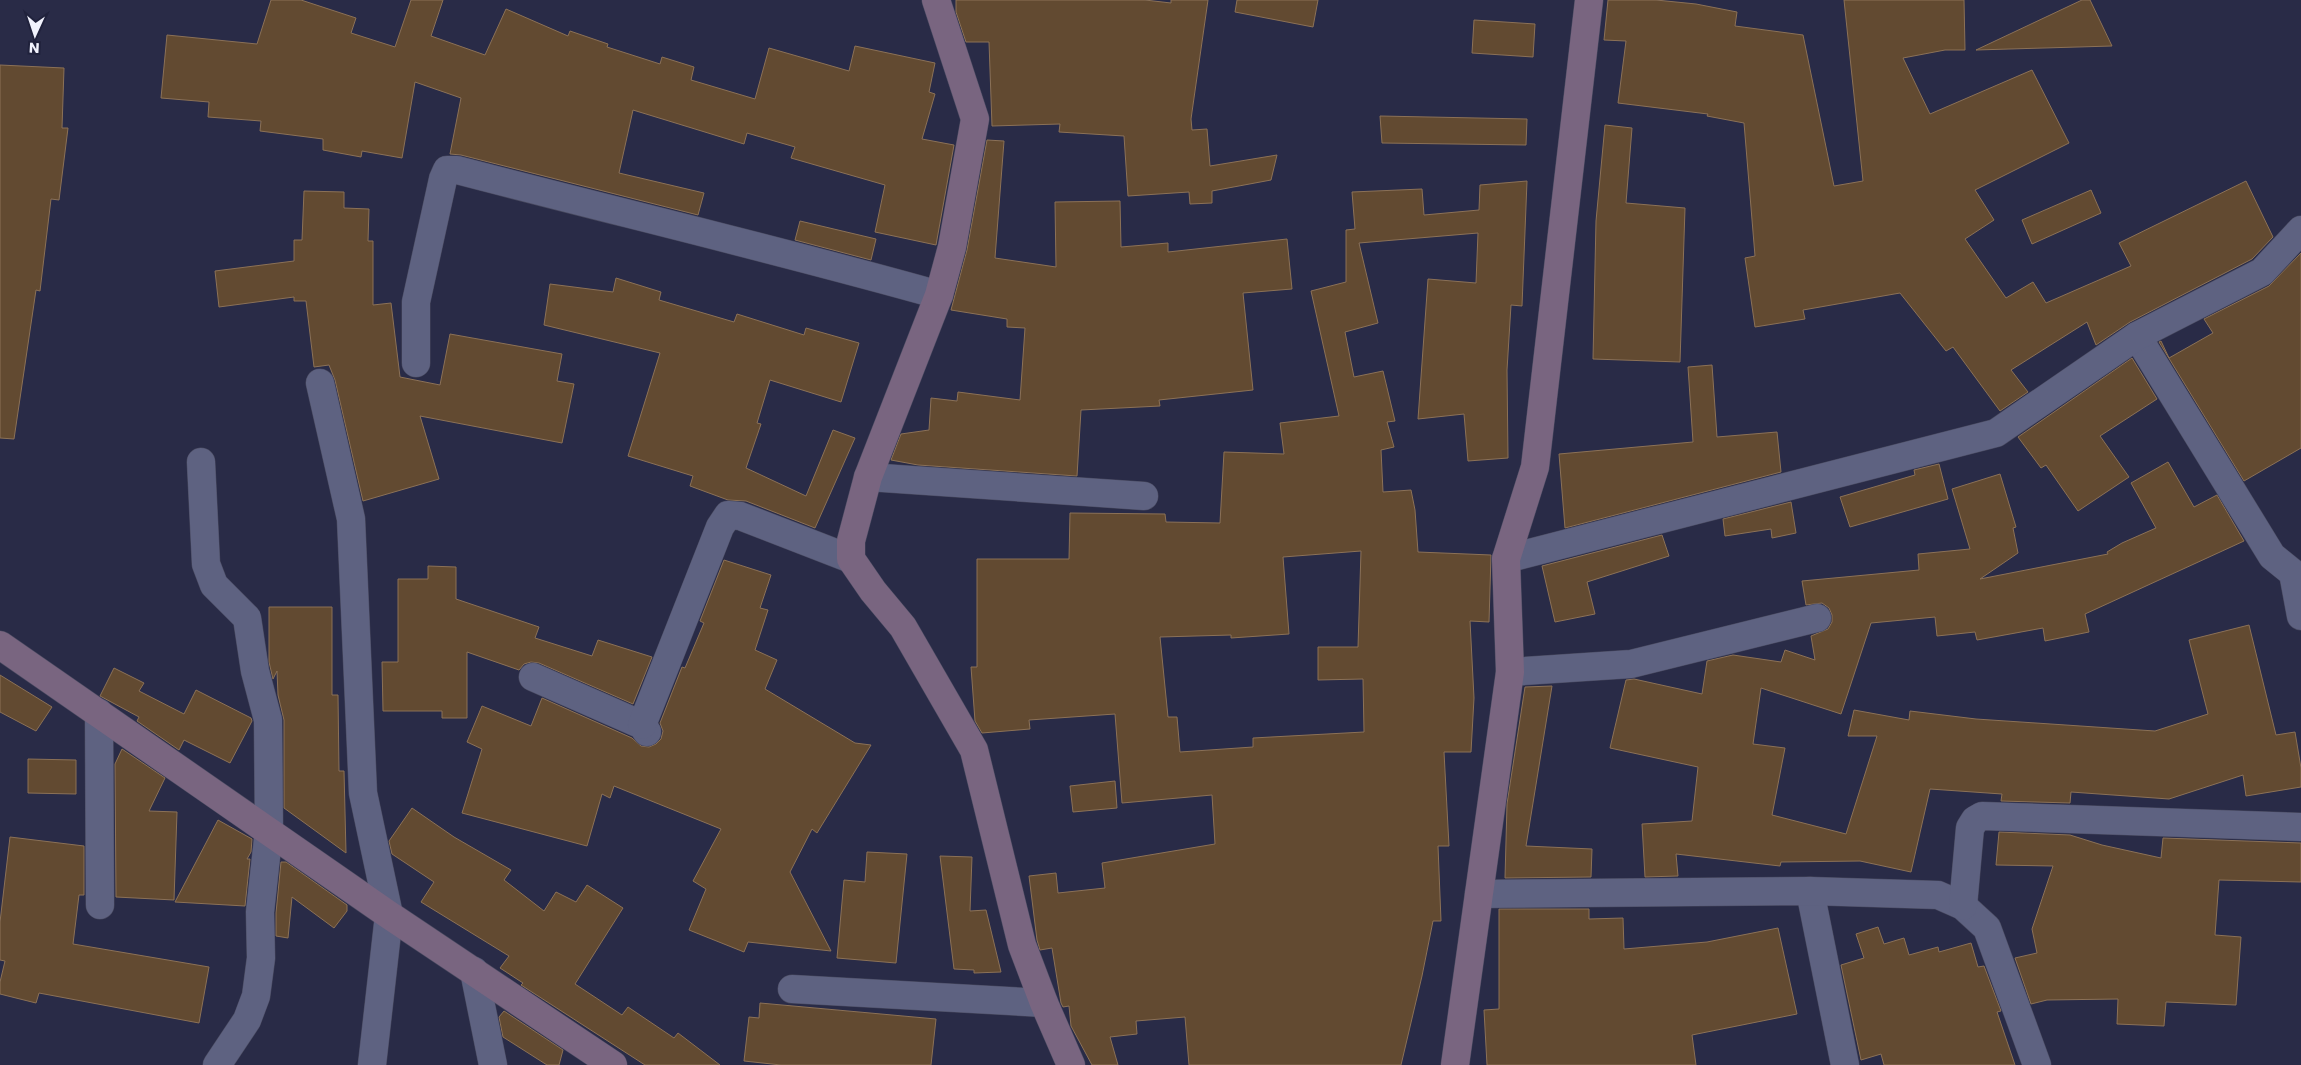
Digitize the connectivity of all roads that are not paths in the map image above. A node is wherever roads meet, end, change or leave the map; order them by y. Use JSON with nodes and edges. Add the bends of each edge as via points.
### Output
{"nodes":[{"id":1,"x":936,"y":0,"type":"edge"},
{"id":2,"x":1589,"y":0,"type":"edge"},
{"id":3,"x":2301,"y":230,"type":"edge"},
{"id":4,"x":939,"y":295,"type":"junction"},
{"id":5,"x":2137,"y":336,"type":"junction"},
{"id":6,"x":416,"y":363,"type":"dead end"},
{"id":7,"x":320,"y":383,"type":"dead end"},
{"id":8,"x":201,"y":462,"type":"dead end"},
{"id":9,"x":868,"y":477,"type":"junction"},
{"id":10,"x":1144,"y":496,"type":"dead end"},
{"id":11,"x":851,"y":559,"type":"junction"},
{"id":12,"x":1506,"y":559,"type":"junction"},
{"id":13,"x":2297,"y":573,"type":"edge"},
{"id":14,"x":2301,"y":616,"type":"edge"},
{"id":15,"x":1816,"y":618,"type":"dead end"},
{"id":16,"x":0,"y":645,"type":"edge"},
{"id":17,"x":1510,"y":672,"type":"junction"},
{"id":18,"x":533,"y":677,"type":"dead end"},
{"id":19,"x":99,"y":713,"type":"junction"},
{"id":20,"x":2301,"y":827,"type":"edge"},
{"id":21,"x":269,"y":830,"type":"junction"},
{"id":22,"x":1810,"y":890,"type":"junction"},
{"id":23,"x":1479,"y":894,"type":"junction"},
{"id":24,"x":100,"y":905,"type":"dead end"},
{"id":25,"x":1963,"y":906,"type":"junction"},
{"id":26,"x":389,"y":915,"type":"junction"},
{"id":27,"x":474,"y":972,"type":"junction"},
{"id":28,"x":792,"y":989,"type":"dead end"},
{"id":29,"x":1044,"y":1003,"type":"junction"},
{"id":30,"x":217,"y":1065,"type":"edge"},
{"id":31,"x":372,"y":1065,"type":"edge"},
{"id":32,"x":493,"y":1065,"type":"edge"},
{"id":33,"x":613,"y":1065,"type":"edge"},
{"id":34,"x":1071,"y":1065,"type":"edge"},
{"id":35,"x":1456,"y":1065,"type":"edge"},
{"id":36,"x":1845,"y":1065,"type":"edge"},
{"id":37,"x":2037,"y":1065,"type":"edge"}],
"edges":[{"from":1,"to":4,"type":"street","via":[[975,119],[952,248]]},
{"from":2,"to":12,"type":"street","via":[[1535,467]]},
{"from":3,"to":5,"type":"street","via":[[2262,272]]},
{"from":4,"to":6,"type":"street","via":[[816,261],[447,170],[416,302]]},
{"from":4,"to":9,"type":"street"},
{"from":5,"to":12,"type":"street","via":[[1996,433]]},
{"from":5,"to":13,"type":"street","via":[[2272,556]]},
{"from":7,"to":26,"type":"street","via":[[351,519],[363,793]]},
{"from":8,"to":21,"type":"street","via":[[206,564],[214,585],[247,618],[255,671],[268,720]]},
{"from":9,"to":10,"type":"street"},
{"from":9,"to":11,"type":"street","via":[[851,540]]},
{"from":11,"to":18,"type":"street","via":[[740,516],[728,515],[720,527],[644,728]]},
{"from":11,"to":29,"type":"street","via":[[903,627],[974,750],[1022,945]]},
{"from":12,"to":17,"type":"street"},
{"from":13,"to":14,"type":"street"},
{"from":15,"to":17,"type":"street","via":[[1631,664]]},
{"from":16,"to":19,"type":"street"},
{"from":17,"to":23,"type":"street"},
{"from":19,"to":21,"type":"street"},
{"from":19,"to":24,"type":"street"},
{"from":20,"to":25,"type":"street","via":[[1982,816],[1970,828]]},
{"from":21,"to":26,"type":"street"},
{"from":21,"to":30,"type":"street","via":[[260,912],[261,958],[256,996],[247,1020]]},
{"from":22,"to":23,"type":"street"},
{"from":22,"to":25,"type":"street","via":[[1938,895]]},
{"from":22,"to":36,"type":"street"},
{"from":23,"to":35,"type":"street"},
{"from":25,"to":37,"type":"street","via":[[1987,928]]},
{"from":26,"to":27,"type":"street"},
{"from":26,"to":31,"type":"street"},
{"from":27,"to":32,"type":"street"},
{"from":27,"to":33,"type":"street"},
{"from":28,"to":29,"type":"street"},
{"from":29,"to":34,"type":"street"}]}
